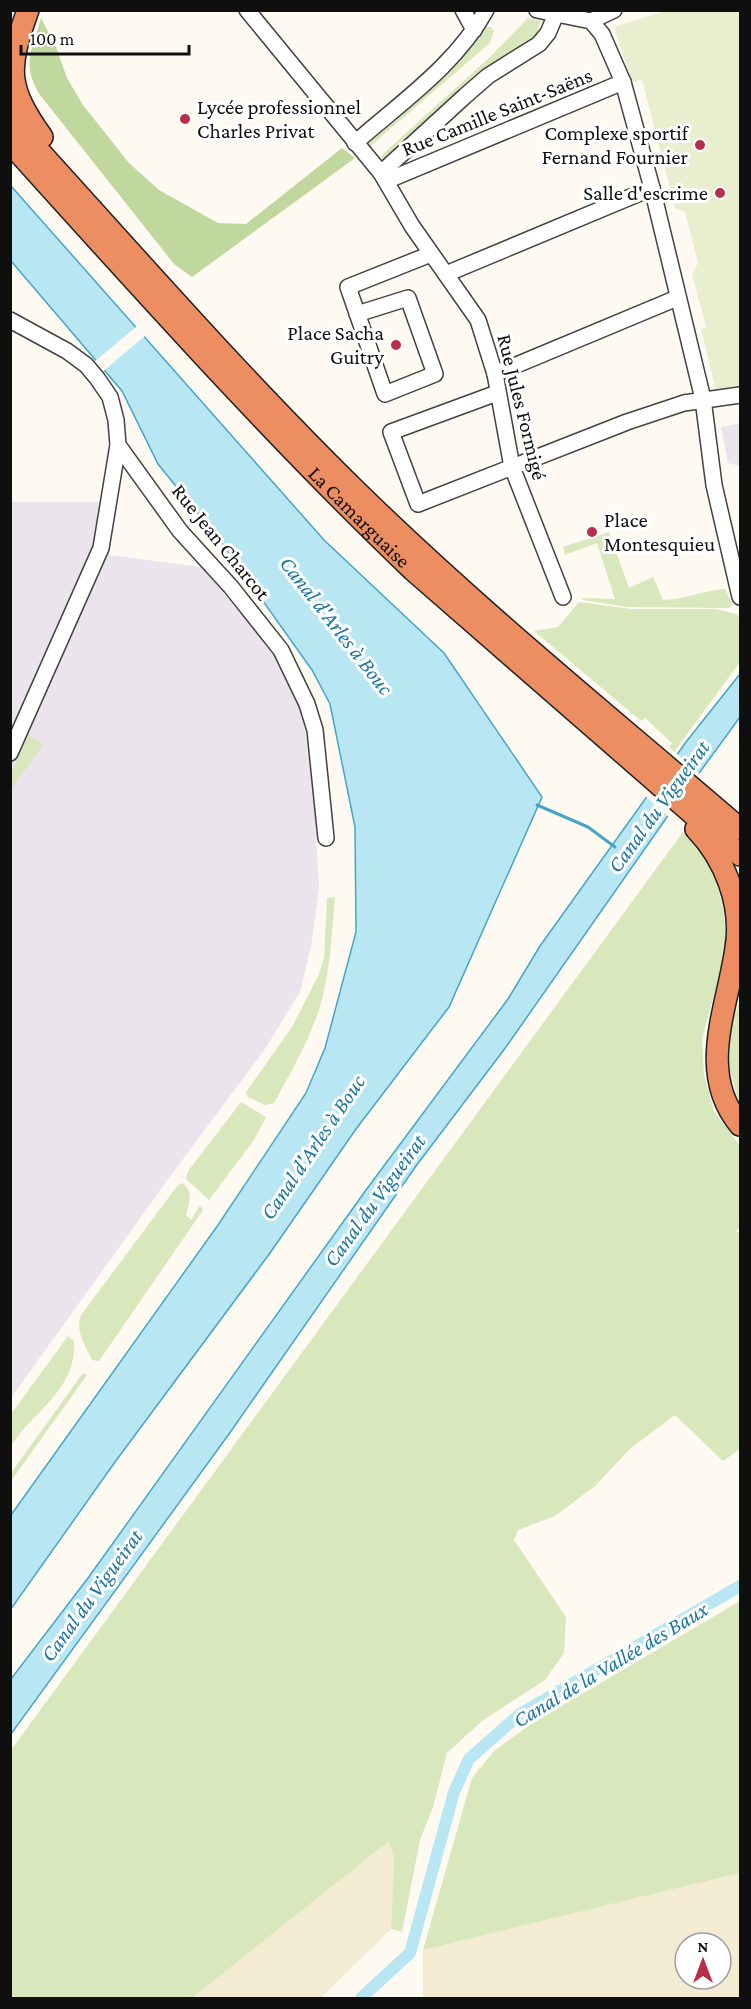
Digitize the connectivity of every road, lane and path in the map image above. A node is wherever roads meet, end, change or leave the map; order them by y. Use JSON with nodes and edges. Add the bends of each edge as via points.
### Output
{"nodes":[{"id":1,"x":28,"y":10,"type":"edge"},
{"id":2,"x":247,"y":10,"type":"edge"},
{"id":3,"x":463,"y":10,"type":"edge"},
{"id":4,"x":486,"y":10,"type":"edge"},
{"id":5,"x":537,"y":10,"type":"edge"},
{"id":6,"x":614,"y":10,"type":"edge"},
{"id":7,"x":556,"y":14,"type":"junction"},
{"id":8,"x":591,"y":21,"type":"junction"},
{"id":9,"x":474,"y":30,"type":"junction"},
{"id":10,"x":623,"y":82,"type":"junction"},
{"id":11,"x":10,"y":119,"type":"edge"},
{"id":12,"x":10,"y":143,"type":"edge"},
{"id":13,"x":358,"y":146,"type":"junction"},
{"id":14,"x":383,"y":177,"type":"junction"},
{"id":15,"x":652,"y":188,"type":"junction"},
{"id":16,"x":431,"y":254,"type":"junction"},
{"id":17,"x":446,"y":274,"type":"junction"},
{"id":18,"x":154,"y":276,"type":"junction"},
{"id":19,"x":677,"y":298,"type":"junction"},
{"id":20,"x":357,"y":314,"type":"junction"},
{"id":21,"x":10,"y":320,"type":"edge"},
{"id":22,"x":495,"y":374,"type":"junction"},
{"id":23,"x":497,"y":393,"type":"junction"},
{"id":24,"x":741,"y":395,"type":"edge"},
{"id":25,"x":703,"y":399,"type":"junction"},
{"id":26,"x":118,"y":445,"type":"junction"},
{"id":27,"x":512,"y":467,"type":"junction"},
{"id":28,"x":563,"y":597,"type":"dead end"},
{"id":29,"x":741,"y":597,"type":"edge"},
{"id":30,"x":570,"y":694,"type":"junction"},
{"id":31,"x":10,"y":753,"type":"edge"},
{"id":32,"x":654,"y":767,"type":"junction"},
{"id":33,"x":694,"y":802,"type":"junction"},
{"id":34,"x":741,"y":814,"type":"edge"},
{"id":35,"x":741,"y":829,"type":"edge"},
{"id":36,"x":326,"y":838,"type":"dead end"},
{"id":37,"x":741,"y":855,"type":"edge"},
{"id":38,"x":741,"y":979,"type":"edge"},
{"id":39,"x":726,"y":998,"type":"junction"},
{"id":40,"x":740,"y":1124,"type":"edge"}],
"edges":[{"from":1,"to":18,"type":"highway","via":[[13,53],[12,76],[25,113]]},
{"from":2,"to":13,"type":"street","name":"Rue Jules Formigé"},
{"from":3,"to":9,"type":"street"},
{"from":4,"to":9,"type":"street"},
{"from":5,"to":7,"type":"street"},
{"from":6,"to":8,"type":"street"},
{"from":7,"to":8,"type":"street"},
{"from":7,"to":14,"type":"street","via":[[539,44],[480,83]]},
{"from":8,"to":10,"type":"street","via":[[603,34]]},
{"from":9,"to":13,"type":"street"},
{"from":10,"to":14,"type":"street","name":"Rue Camille Saint-Saëns"},
{"from":10,"to":15,"type":"street"},
{"from":11,"to":18,"type":"highway","name":"La Camarguaise"},
{"from":12,"to":30,"type":"highway","name":"La Camarguaise","via":[[200,353],[365,524],[413,570]]},
{"from":13,"to":14,"type":"street","name":"Rue Jules Formigé"},
{"from":14,"to":16,"type":"street","name":"Rue Jules Formigé"},
{"from":15,"to":17,"type":"street"},
{"from":15,"to":19,"type":"street"},
{"from":16,"to":17,"type":"street","name":"Rue Jules Formigé"},
{"from":16,"to":20,"type":"street","via":[[348,287]]},
{"from":17,"to":22,"type":"street","name":"Rue Jules Formigé","via":[[478,321]]},
{"from":18,"to":30,"type":"highway","name":"La Camarguaise","via":[[290,425]]},
{"from":19,"to":22,"type":"street"},
{"from":19,"to":25,"type":"street"},
{"from":20,"to":20,"type":"street","via":[[408,298],[435,374],[385,394]]},
{"from":21,"to":26,"type":"street","name":"Rue Jean Charcot","via":[[86,365],[110,397]]},
{"from":22,"to":23,"type":"street","name":"Rue Jules Formigé"},
{"from":23,"to":27,"type":"street","name":"Rue Jules Formigé"},
{"from":23,"to":27,"type":"street","via":[[391,432],[418,504]]},
{"from":24,"to":25,"type":"street"},
{"from":25,"to":27,"type":"street","via":[[627,422]]},
{"from":25,"to":29,"type":"street","via":[[714,485]]},
{"from":26,"to":31,"type":"street","via":[[101,548]]},
{"from":26,"to":36,"type":"street","name":"Rue Jean Charcot","via":[[180,531],[281,650],[315,730]]},
{"from":27,"to":28,"type":"street","name":"Rue Jules Formigé"},
{"from":30,"to":32,"type":"highway","name":"La Camarguaise"},
{"from":32,"to":33,"type":"highway"},
{"from":32,"to":33,"type":"highway"},
{"from":33,"to":34,"type":"highway"},
{"from":33,"to":35,"type":"highway"},
{"from":33,"to":37,"type":"highway"},
{"from":33,"to":39,"type":"highway","via":[[734,896],[737,946]]},
{"from":38,"to":39,"type":"highway"},
{"from":39,"to":40,"type":"highway","via":[[717,1032],[717,1061],[724,1098]]}]}
